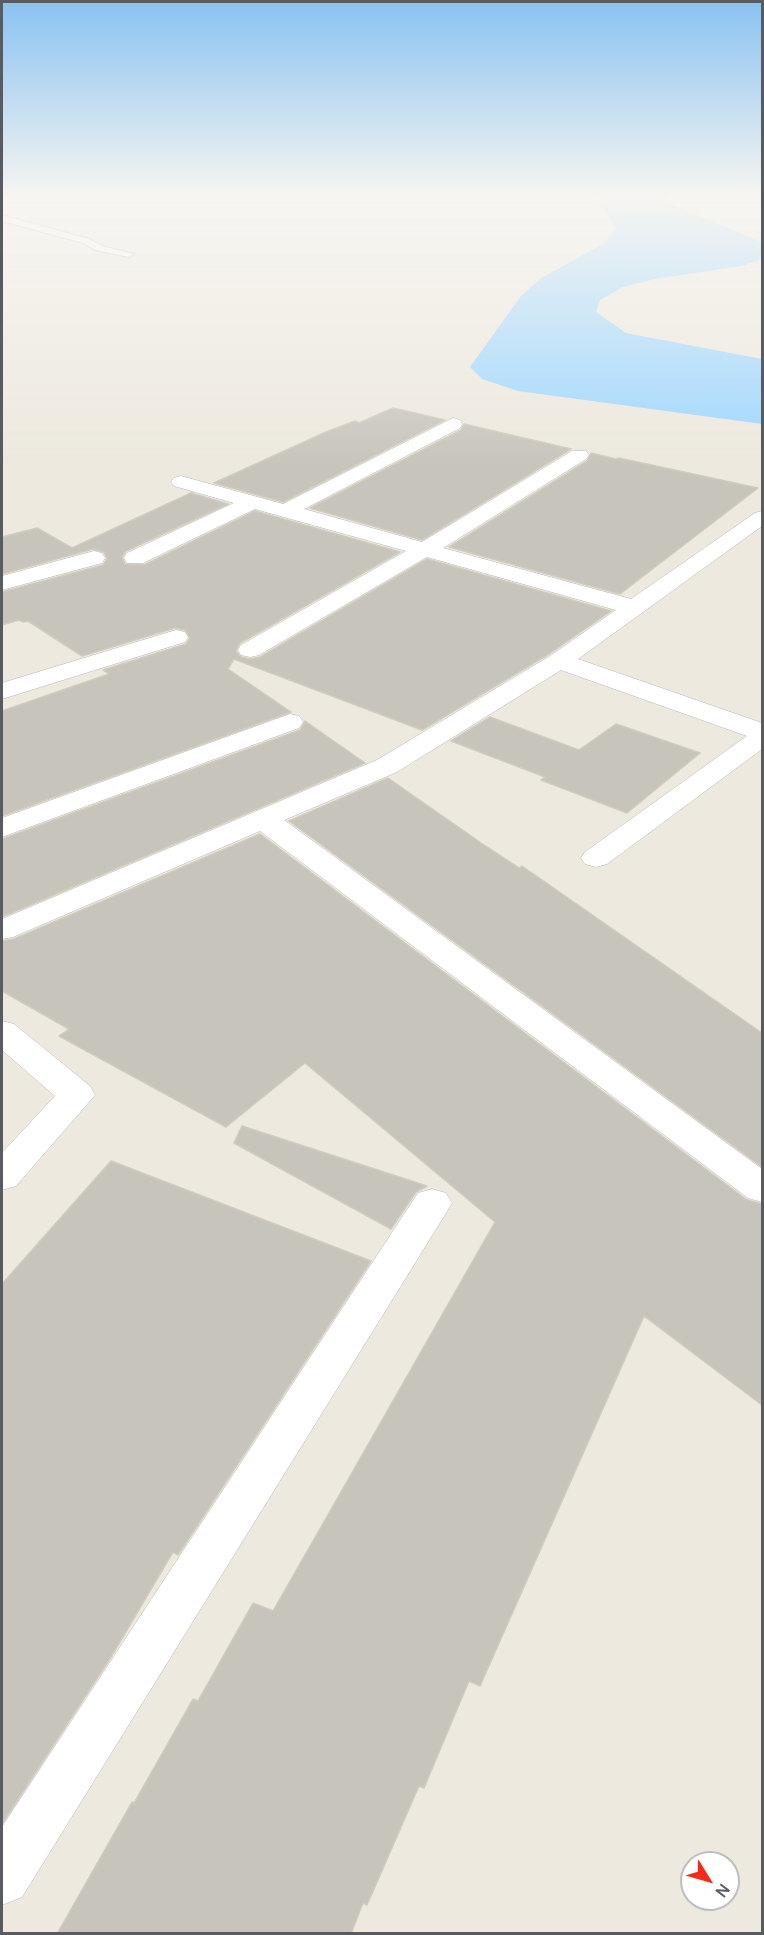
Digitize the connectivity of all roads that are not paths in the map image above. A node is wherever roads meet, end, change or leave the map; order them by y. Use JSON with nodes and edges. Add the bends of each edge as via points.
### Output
{"nodes":[{"id":1,"x":453,"y":424,"type":"dead end"},
{"id":2,"x":579,"y":455,"type":"dead end"},
{"id":3,"x":182,"y":482,"type":"dead end"},
{"id":4,"x":253,"y":502,"type":"junction"},
{"id":5,"x":285,"y":511,"type":"junction"},
{"id":6,"x":756,"y":527,"type":"edge"},
{"id":7,"x":425,"y":549,"type":"junction"},
{"id":8,"x":94,"y":558,"type":"dead end"},
{"id":9,"x":135,"y":558,"type":"dead end"},
{"id":10,"x":2,"y":584,"type":"edge"},
{"id":11,"x":633,"y":607,"type":"junction"},
{"id":12,"x":176,"y":637,"type":"dead end"},
{"id":13,"x":250,"y":650,"type":"dead end"},
{"id":14,"x":559,"y":661,"type":"junction"},
{"id":15,"x":2,"y":691,"type":"edge"},
{"id":16,"x":290,"y":722,"type":"dead end"},
{"id":17,"x":762,"y":732,"type":"edge"},
{"id":18,"x":762,"y":737,"type":"edge"},
{"id":19,"x":263,"y":819,"type":"junction"},
{"id":20,"x":2,"y":828,"type":"edge"},
{"id":21,"x":596,"y":858,"type":"dead end"},
{"id":22,"x":2,"y":930,"type":"edge"},
{"id":23,"x":2,"y":1032,"type":"edge"},
{"id":24,"x":2,"y":1176,"type":"edge"},
{"id":25,"x":762,"y":1188,"type":"edge"},
{"id":26,"x":432,"y":1203,"type":"dead end"},
{"id":27,"x":2,"y":1877,"type":"edge"}],
"edges":[{"from":1,"to":5,"type":"street"},
{"from":2,"to":7,"type":"street"},
{"from":3,"to":4,"type":"street"},
{"from":4,"to":5,"type":"street"},
{"from":4,"to":9,"type":"street"},
{"from":5,"to":7,"type":"street"},
{"from":6,"to":11,"type":"street"},
{"from":7,"to":11,"type":"street"},
{"from":7,"to":13,"type":"street"},
{"from":8,"to":10,"type":"street"},
{"from":11,"to":14,"type":"street"},
{"from":12,"to":15,"type":"street"},
{"from":14,"to":17,"type":"street"},
{"from":14,"to":19,"type":"street","via":[[387,766]]},
{"from":16,"to":20,"type":"street"},
{"from":18,"to":21,"type":"street"},
{"from":19,"to":22,"type":"street"},
{"from":19,"to":25,"type":"street"},
{"from":23,"to":24,"type":"street","via":[[77,1095]]},
{"from":26,"to":27,"type":"street"}]}
